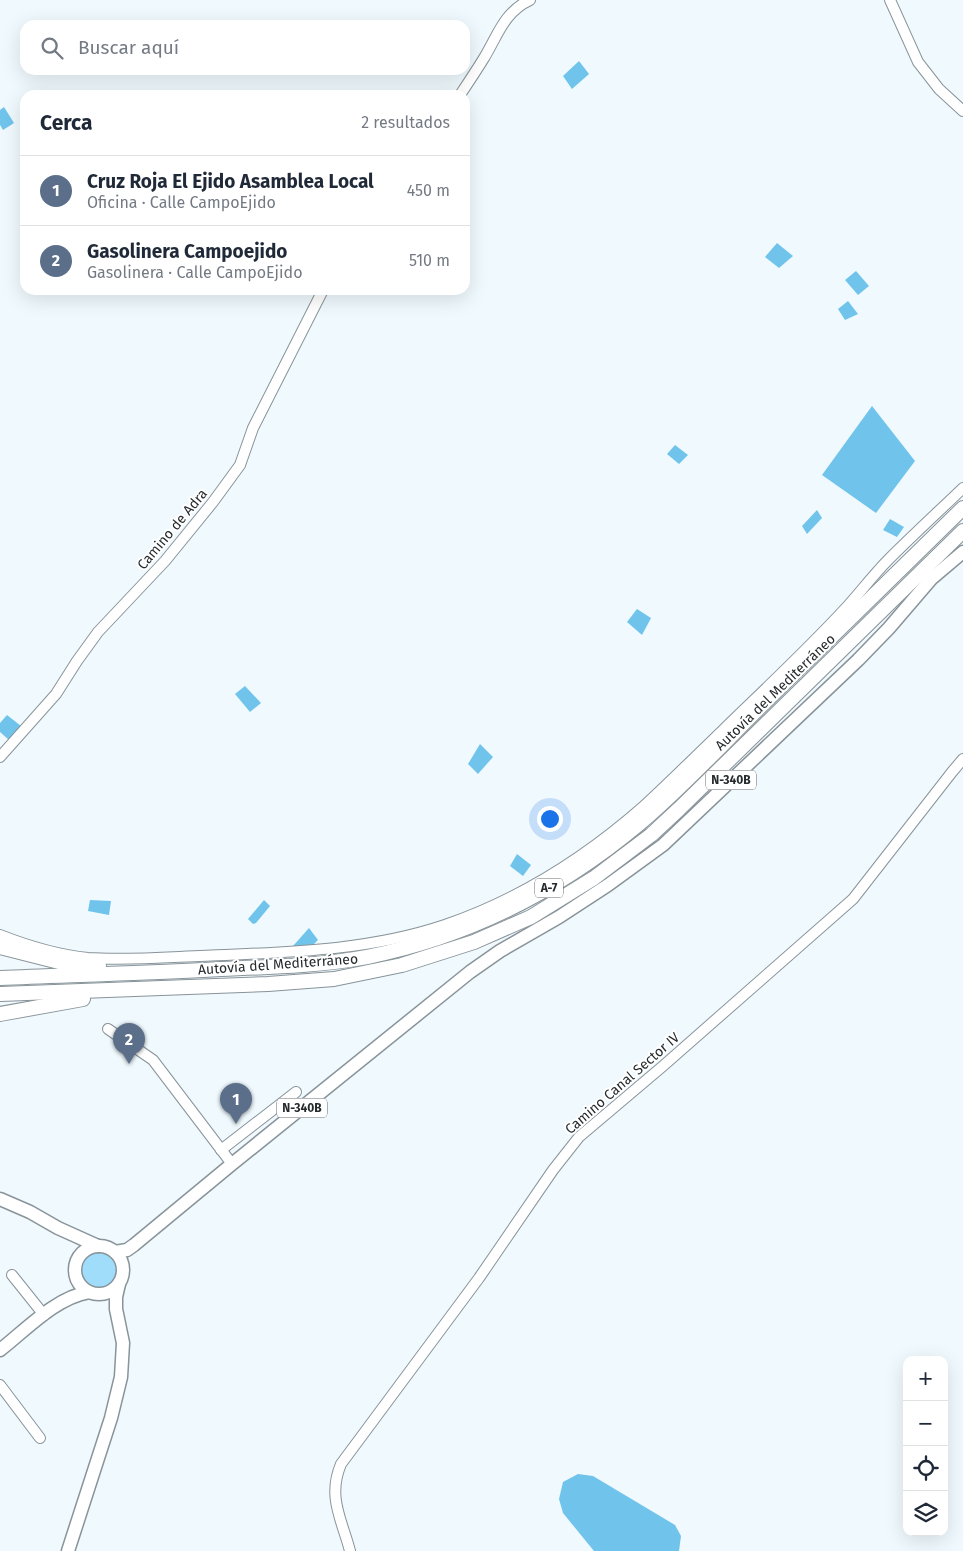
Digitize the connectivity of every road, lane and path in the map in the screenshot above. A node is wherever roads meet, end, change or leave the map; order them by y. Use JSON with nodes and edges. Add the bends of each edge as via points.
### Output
{"nodes":[{"id":1,"x":530,"y":0,"type":"edge"},
{"id":2,"x":890,"y":0,"type":"edge"},
{"id":3,"x":463,"y":90,"type":"edge"},
{"id":4,"x":963,"y":111,"type":"edge"},
{"id":5,"x":320,"y":295,"type":"edge"},
{"id":6,"x":963,"y":488,"type":"edge"},
{"id":7,"x":963,"y":508,"type":"edge"},
{"id":8,"x":960,"y":534,"type":"edge"},
{"id":9,"x":963,"y":552,"type":"edge"},
{"id":10,"x":0,"y":757,"type":"edge"},
{"id":11,"x":963,"y":759,"type":"edge"},
{"id":12,"x":0,"y":936,"type":"edge"},
{"id":13,"x":0,"y":946,"type":"edge"},
{"id":14,"x":200,"y":970,"type":"junction"},
{"id":15,"x":0,"y":978,"type":"edge"},
{"id":16,"x":200,"y":986,"type":"junction"},
{"id":17,"x":0,"y":994,"type":"edge"},
{"id":18,"x":0,"y":1014,"type":"edge"},
{"id":19,"x":108,"y":1029,"type":"dead end"},
{"id":20,"x":296,"y":1092,"type":"dead end"},
{"id":21,"x":221,"y":1150,"type":"junction"},
{"id":22,"x":232,"y":1164,"type":"junction"},
{"id":23,"x":0,"y":1199,"type":"edge"},
{"id":24,"x":58,"y":1228,"type":"junction"},
{"id":25,"x":98,"y":1246,"type":"junction"},
{"id":26,"x":119,"y":1258,"type":"junction"},
{"id":27,"x":76,"y":1269,"type":"junction"},
{"id":28,"x":12,"y":1275,"type":"dead end"},
{"id":29,"x":119,"y":1284,"type":"junction"},
{"id":30,"x":94,"y":1293,"type":"junction"},
{"id":31,"x":60,"y":1302,"type":"junction"},
{"id":32,"x":116,"y":1309,"type":"junction"},
{"id":33,"x":44,"y":1315,"type":"junction"},
{"id":34,"x":0,"y":1350,"type":"edge"},
{"id":35,"x":0,"y":1385,"type":"edge"},
{"id":36,"x":40,"y":1438,"type":"dead end"},
{"id":37,"x":68,"y":1551,"type":"edge"},
{"id":38,"x":350,"y":1551,"type":"edge"}],
"edges":[{"from":1,"to":3,"type":"street","via":[[506,18]]},
{"from":2,"to":4,"type":"street","via":[[918,62],[939,89]]},
{"from":5,"to":10,"type":"street","name":"Camino de Adra","via":[[253,428],[240,465],[165,561],[98,632],[56,694]]},
{"from":6,"to":12,"type":"street","via":[[887,561],[792,664],[643,806],[568,864],[487,908],[445,925],[397,938],[287,953],[87,958]]},
{"from":7,"to":14,"type":"highway","name":"Autovía del Mediterráneo","number":"A-7","via":[[668,798],[610,846],[551,886],[468,927],[398,950],[332,962]]},
{"from":8,"to":16,"type":"highway","name":"Autovía del Mediterráneo","number":"A-7","via":[[679,809],[620,859],[560,900],[531,917],[474,942],[402,965],[334,979]]},
{"from":9,"to":22,"type":"main road","number":"N-340B","via":[[931,579],[858,660],[663,844],[608,885],[470,972]]},
{"from":11,"to":38,"type":"street","name":"Camino Canal Sector IV","via":[[853,899],[579,1137],[564,1156],[479,1278],[341,1464],[335,1488],[336,1504]]},
{"from":13,"to":14,"type":"highway","via":[[55,961],[90,966]]},
{"from":14,"to":15,"type":"highway","name":"Autovía del Mediterráneo","number":"A-7"},
{"from":16,"to":17,"type":"highway","name":"Autovía del Mediterráneo","number":"A-7"},
{"from":16,"to":18,"type":"highway","via":[[67,1001]]},
{"from":19,"to":21,"type":"street","via":[[152,1060]]},
{"from":20,"to":21,"type":"street"},
{"from":21,"to":22,"type":"street"},
{"from":22,"to":26,"type":"main road","number":"N-340B"},
{"from":23,"to":24,"type":"main road"},
{"from":24,"to":25,"type":"main road"},
{"from":24,"to":27,"type":"main road","via":[[75,1250]]},
{"from":25,"to":26,"type":"main road","via":[[110,1249]]},
{"from":25,"to":27,"type":"main road","via":[[84,1251]]},
{"from":26,"to":29,"type":"main road","number":"N-340B","via":[[122,1277]]},
{"from":27,"to":30,"type":"main road","via":[[78,1282]]},
{"from":27,"to":31,"type":"main road","via":[[69,1291]]},
{"from":28,"to":33,"type":"street"},
{"from":29,"to":30,"type":"main road","via":[[107,1293]]},
{"from":29,"to":32,"type":"main road"},
{"from":30,"to":31,"type":"main road","via":[[76,1294]]},
{"from":30,"to":32,"type":"main road","via":[[108,1299]]},
{"from":31,"to":33,"type":"main road"},
{"from":32,"to":37,"type":"main road","via":[[123,1343],[122,1377]]},
{"from":33,"to":34,"type":"main road"},
{"from":35,"to":36,"type":"street"}]}
